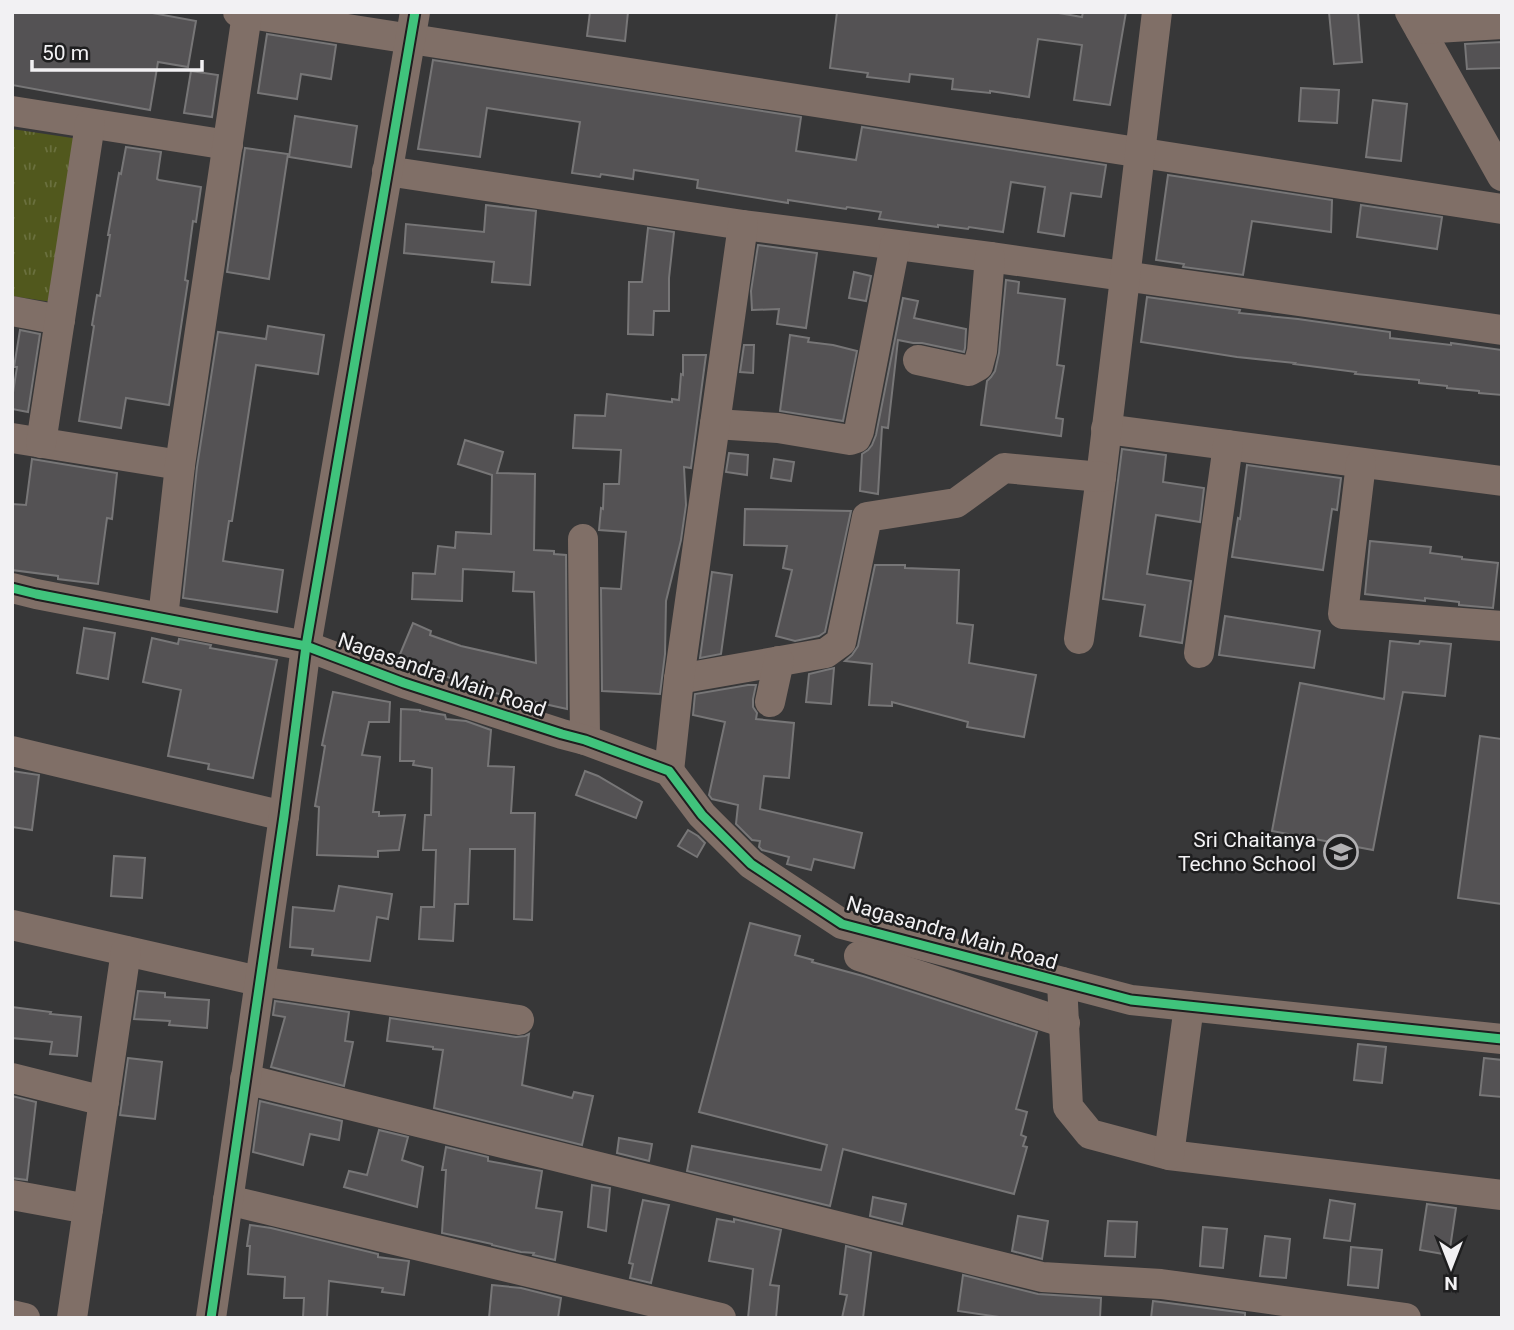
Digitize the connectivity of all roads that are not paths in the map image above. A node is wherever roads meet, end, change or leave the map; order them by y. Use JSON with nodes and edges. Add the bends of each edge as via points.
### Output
{"nodes":[{"id":1,"x":1157,"y":12,"type":"edge"},
{"id":2,"x":243,"y":13,"type":"edge"},
{"id":3,"x":1415,"y":21,"type":"edge"},
{"id":4,"x":1502,"y":24,"type":"edge"},
{"id":5,"x":413,"y":26,"type":"edge"},
{"id":6,"x":12,"y":111,"type":"edge"},
{"id":7,"x":90,"y":124,"type":"junction"},
{"id":8,"x":1490,"y":133,"type":"edge"},
{"id":9,"x":228,"y":145,"type":"junction"},
{"id":10,"x":1140,"y":153,"type":"junction"},
{"id":11,"x":387,"y":171,"type":"junction"},
{"id":12,"x":1502,"y":176,"type":"edge"},
{"id":13,"x":1502,"y":209,"type":"edge"},
{"id":14,"x":743,"y":225,"type":"junction"},
{"id":15,"x":895,"y":246,"type":"junction"},
{"id":16,"x":990,"y":257,"type":"junction"},
{"id":17,"x":1125,"y":277,"type":"junction"},
{"id":18,"x":12,"y":311,"type":"edge"},
{"id":19,"x":60,"y":320,"type":"junction"},
{"id":20,"x":1502,"y":330,"type":"edge"},
{"id":21,"x":918,"y":360,"type":"dead end"},
{"id":22,"x":715,"y":424,"type":"junction"},
{"id":23,"x":1107,"y":429,"type":"junction"},
{"id":24,"x":12,"y":438,"type":"edge"},
{"id":25,"x":41,"y":443,"type":"junction"},
{"id":26,"x":1228,"y":445,"type":"junction"},
{"id":27,"x":1361,"y":463,"type":"junction"},
{"id":28,"x":180,"y":465,"type":"junction"},
{"id":29,"x":1101,"y":477,"type":"junction"},
{"id":30,"x":1502,"y":481,"type":"edge"},
{"id":31,"x":583,"y":539,"type":"dead end"},
{"id":32,"x":12,"y":588,"type":"edge"},
{"id":33,"x":163,"y":618,"type":"junction"},
{"id":34,"x":1502,"y":626,"type":"edge"},
{"id":35,"x":1079,"y":639,"type":"dead end"},
{"id":36,"x":306,"y":646,"type":"junction"},
{"id":37,"x":1199,"y":653,"type":"dead end"},
{"id":38,"x":779,"y":661,"type":"junction"},
{"id":39,"x":679,"y":678,"type":"junction"},
{"id":40,"x":770,"y":702,"type":"dead end"},
{"id":41,"x":584,"y":740,"type":"junction"},
{"id":42,"x":12,"y":751,"type":"edge"},
{"id":43,"x":669,"y":771,"type":"junction"},
{"id":44,"x":284,"y":816,"type":"junction"},
{"id":45,"x":12,"y":925,"type":"edge"},
{"id":46,"x":126,"y":951,"type":"junction"},
{"id":47,"x":859,"y":956,"type":"dead end"},
{"id":48,"x":985,"y":962,"type":"junction"},
{"id":49,"x":259,"y":981,"type":"junction"},
{"id":50,"x":1062,"y":982,"type":"junction"},
{"id":51,"x":979,"y":995,"type":"junction"},
{"id":52,"x":1189,"y":1006,"type":"junction"},
{"id":53,"x":519,"y":1020,"type":"dead end"},
{"id":54,"x":1065,"y":1023,"type":"junction"},
{"id":55,"x":1502,"y":1039,"type":"edge"},
{"id":56,"x":12,"y":1078,"type":"edge"},
{"id":57,"x":245,"y":1079,"type":"junction"},
{"id":58,"x":104,"y":1101,"type":"junction"},
{"id":59,"x":1168,"y":1155,"type":"junction"},
{"id":60,"x":12,"y":1195,"type":"edge"},
{"id":61,"x":1502,"y":1195,"type":"edge"},
{"id":62,"x":228,"y":1200,"type":"junction"},
{"id":63,"x":88,"y":1209,"type":"junction"},
{"id":64,"x":12,"y":1315,"type":"edge"},
{"id":65,"x":25,"y":1318,"type":"edge"},
{"id":66,"x":72,"y":1318,"type":"edge"},
{"id":67,"x":211,"y":1318,"type":"edge"},
{"id":68,"x":721,"y":1318,"type":"edge"},
{"id":69,"x":1406,"y":1318,"type":"edge"}],
"edges":[{"from":1,"to":10,"type":"street"},
{"from":2,"to":5,"type":"street"},
{"from":2,"to":9,"type":"street"},
{"from":3,"to":4,"type":"street"},
{"from":3,"to":8,"type":"street"},
{"from":5,"to":10,"type":"street"},
{"from":5,"to":11,"type":"street"},
{"from":6,"to":7,"type":"street"},
{"from":7,"to":9,"type":"street"},
{"from":7,"to":19,"type":"street"},
{"from":8,"to":12,"type":"street"},
{"from":9,"to":28,"type":"street"},
{"from":10,"to":13,"type":"street"},
{"from":10,"to":17,"type":"street"},
{"from":11,"to":14,"type":"street"},
{"from":11,"to":36,"type":"street"},
{"from":14,"to":15,"type":"street"},
{"from":14,"to":22,"type":"street"},
{"from":15,"to":16,"type":"street"},
{"from":15,"to":22,"type":"street","via":[[856,438]]},
{"from":16,"to":17,"type":"street"},
{"from":16,"to":21,"type":"street","via":[[978,366],[969,371]]},
{"from":17,"to":20,"type":"street"},
{"from":17,"to":23,"type":"street"},
{"from":18,"to":19,"type":"street"},
{"from":19,"to":25,"type":"street"},
{"from":22,"to":39,"type":"street"},
{"from":23,"to":26,"type":"street"},
{"from":23,"to":29,"type":"street"},
{"from":24,"to":25,"type":"street"},
{"from":25,"to":28,"type":"street"},
{"from":26,"to":27,"type":"street"},
{"from":26,"to":37,"type":"street"},
{"from":27,"to":30,"type":"street"},
{"from":27,"to":34,"type":"street","via":[[1343,614]]},
{"from":28,"to":33,"type":"street"},
{"from":29,"to":35,"type":"street"},
{"from":29,"to":38,"type":"street","via":[[1004,468],[956,503],[867,517],[841,642],[825,653]]},
{"from":31,"to":41,"type":"street"},
{"from":32,"to":33,"type":"street","name":"Nagasandra Main Road"},
{"from":33,"to":36,"type":"street","name":"Nagasandra Main Road"},
{"from":36,"to":41,"type":"street","name":"Nagasandra Main Road","via":[[404,683]]},
{"from":36,"to":44,"type":"street"},
{"from":38,"to":39,"type":"street"},
{"from":38,"to":40,"type":"street"},
{"from":39,"to":43,"type":"street"},
{"from":41,"to":43,"type":"street","name":"Nagasandra Main Road"},
{"from":42,"to":44,"type":"street"},
{"from":43,"to":48,"type":"street","name":"Nagasandra Main Road","via":[[702,815],[751,864],[842,924]]},
{"from":44,"to":49,"type":"street"},
{"from":45,"to":46,"type":"street"},
{"from":46,"to":49,"type":"street"},
{"from":46,"to":58,"type":"street"},
{"from":47,"to":51,"type":"street"},
{"from":48,"to":50,"type":"street","name":"Nagasandra Main Road"},
{"from":48,"to":51,"type":"street"},
{"from":49,"to":53,"type":"street"},
{"from":49,"to":57,"type":"street"},
{"from":50,"to":52,"type":"street","name":"Nagasandra Main Road","via":[[1131,1000]]},
{"from":50,"to":54,"type":"street"},
{"from":51,"to":54,"type":"street"},
{"from":52,"to":55,"type":"street","name":"Nagasandra Main Road"},
{"from":52,"to":59,"type":"street"},
{"from":54,"to":59,"type":"street","via":[[1068,1107],[1090,1134]]},
{"from":56,"to":58,"type":"street"},
{"from":57,"to":62,"type":"street"},
{"from":57,"to":69,"type":"street","via":[[1042,1277],[1161,1284]]},
{"from":58,"to":63,"type":"street"},
{"from":59,"to":61,"type":"street"},
{"from":60,"to":63,"type":"street"},
{"from":62,"to":67,"type":"street"},
{"from":62,"to":68,"type":"street"},
{"from":63,"to":66,"type":"street"},
{"from":64,"to":65,"type":"street"}]}
